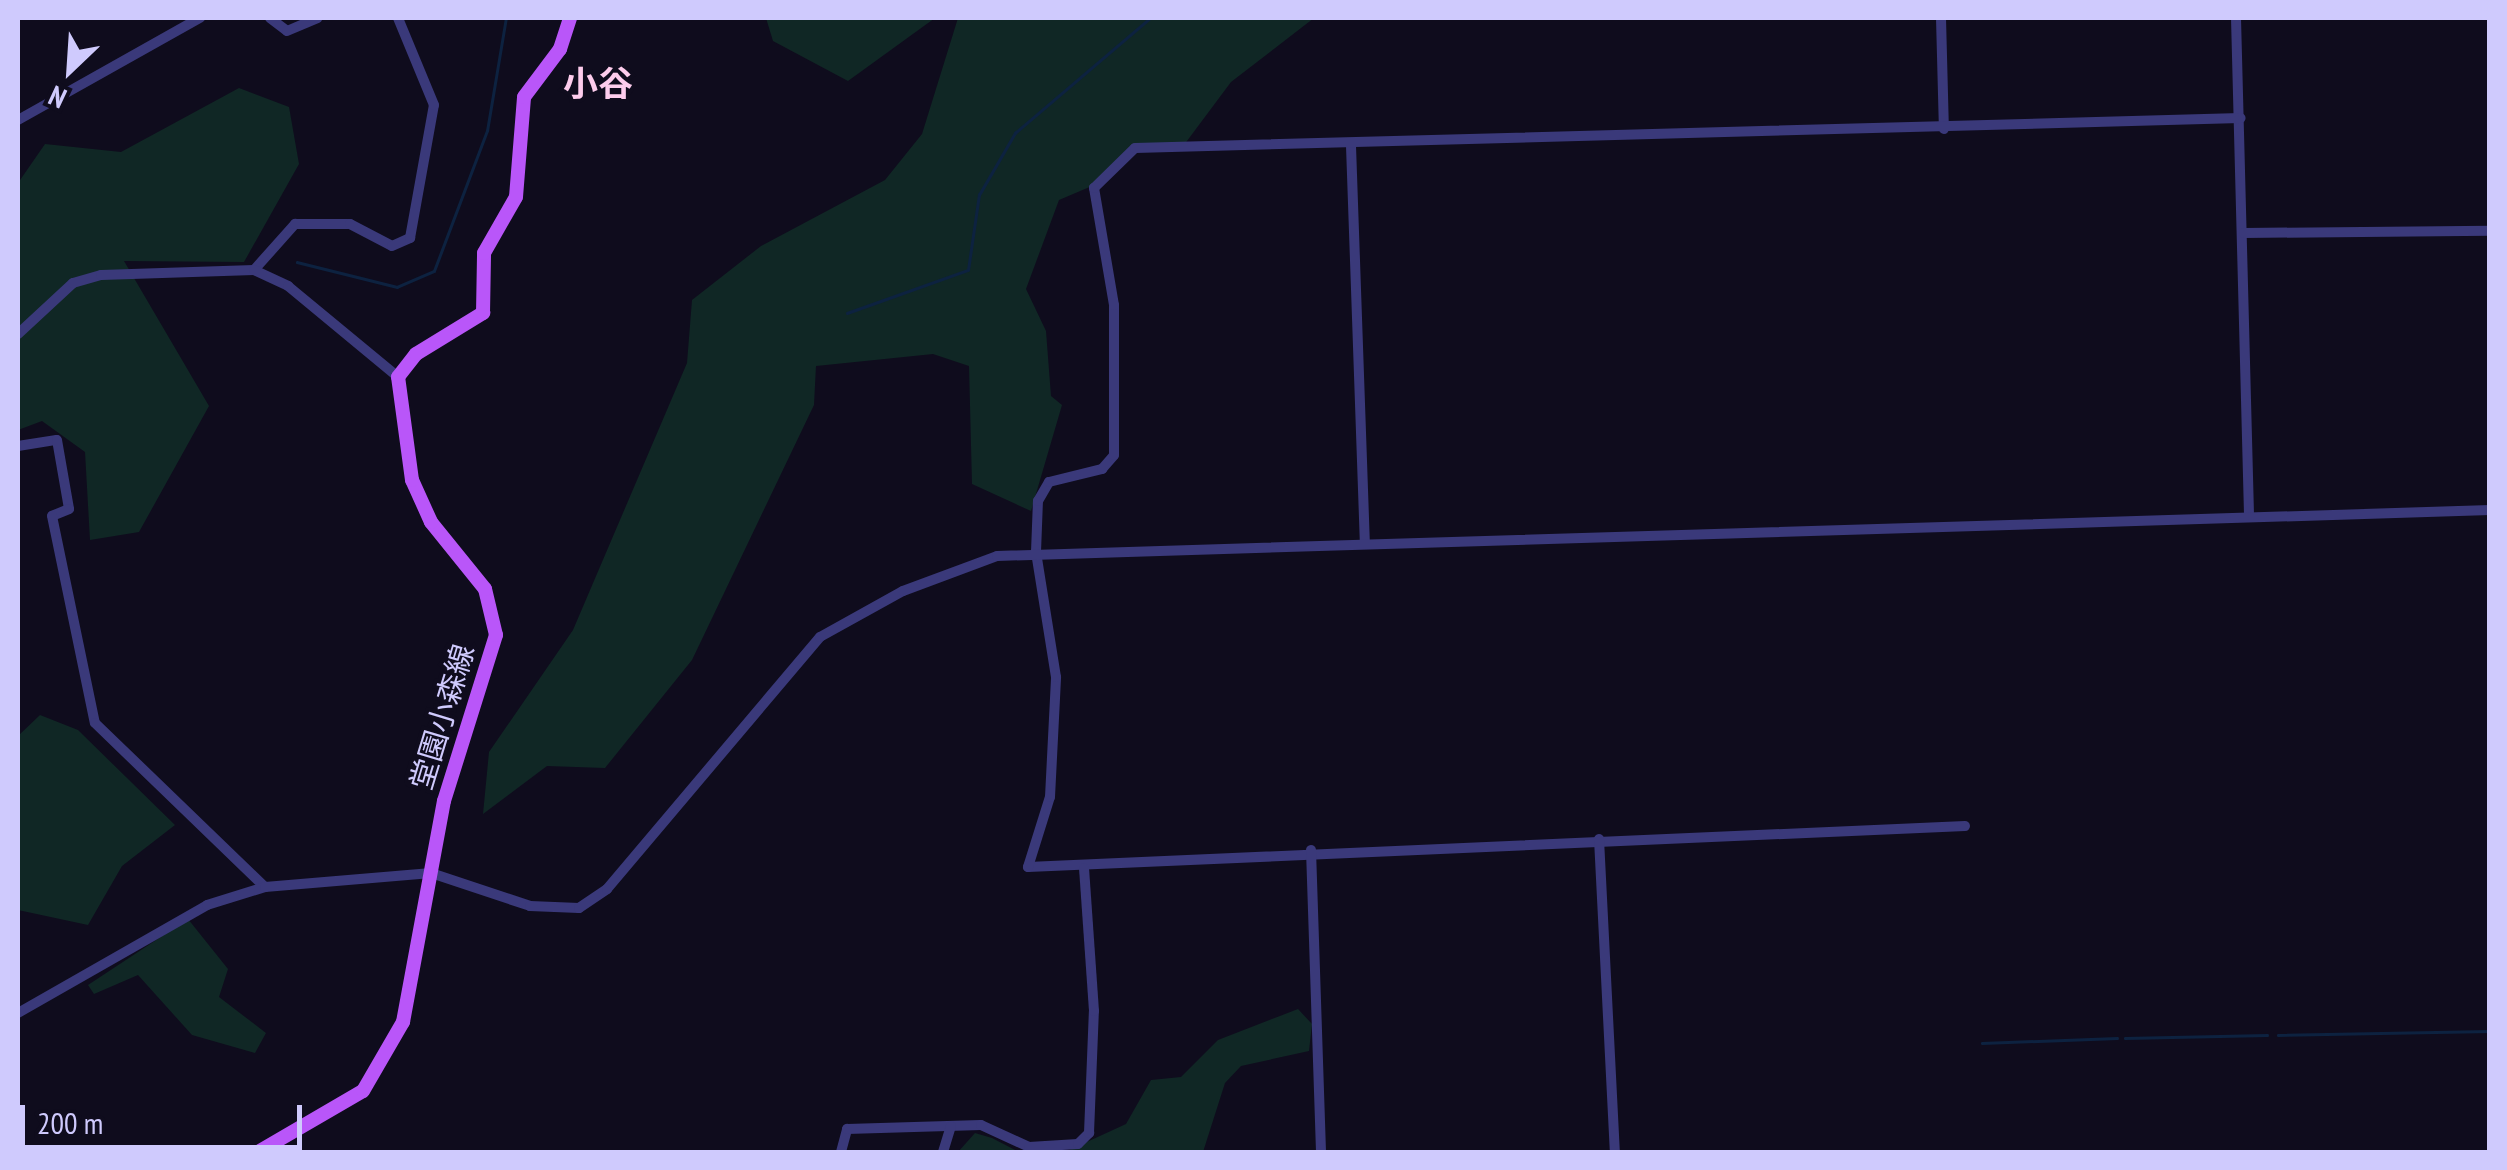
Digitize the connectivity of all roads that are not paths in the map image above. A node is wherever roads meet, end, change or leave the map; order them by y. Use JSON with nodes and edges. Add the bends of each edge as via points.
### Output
{"nodes":[{"id":1,"x":200,"y":18,"type":"edge"},
{"id":2,"x":270,"y":18,"type":"edge"},
{"id":3,"x":317,"y":18,"type":"edge"},
{"id":4,"x":398,"y":18,"type":"edge"},
{"id":5,"x":570,"y":18,"type":"edge"},
{"id":6,"x":1941,"y":18,"type":"edge"},
{"id":7,"x":2236,"y":18,"type":"edge"},
{"id":8,"x":2241,"y":118,"type":"junction"},
{"id":9,"x":18,"y":120,"type":"edge"},
{"id":10,"x":1944,"y":129,"type":"junction"},
{"id":11,"x":1351,"y":146,"type":"junction"},
{"id":12,"x":2490,"y":231,"type":"edge"},
{"id":13,"x":2244,"y":233,"type":"junction"},
{"id":14,"x":254,"y":270,"type":"junction"},
{"id":15,"x":18,"y":334,"type":"edge"},
{"id":16,"x":398,"y":377,"type":"junction"},
{"id":17,"x":18,"y":446,"type":"edge"},
{"id":18,"x":2490,"y":510,"type":"edge"},
{"id":19,"x":2249,"y":514,"type":"junction"},
{"id":20,"x":1364,"y":542,"type":"junction"},
{"id":21,"x":1036,"y":552,"type":"junction"},
{"id":22,"x":1965,"y":826,"type":"dead end"},
{"id":23,"x":1599,"y":839,"type":"junction"},
{"id":24,"x":1311,"y":850,"type":"junction"},
{"id":25,"x":1084,"y":868,"type":"junction"},
{"id":26,"x":431,"y":873,"type":"junction"},
{"id":27,"x":266,"y":887,"type":"junction"},
{"id":28,"x":18,"y":1013,"type":"edge"},
{"id":29,"x":951,"y":1126,"type":"junction"},
{"id":30,"x":258,"y":1152,"type":"edge"},
{"id":31,"x":841,"y":1152,"type":"edge"},
{"id":32,"x":943,"y":1152,"type":"edge"},
{"id":33,"x":1321,"y":1152,"type":"edge"},
{"id":34,"x":1614,"y":1152,"type":"edge"}],
"edges":[{"from":1,"to":9,"type":"street"},
{"from":2,"to":3,"type":"street","via":[[287,31]]},
{"from":4,"to":14,"type":"street","via":[[434,104],[410,238],[392,246],[350,224],[295,224]]},
{"from":5,"to":16,"type":"main road","via":[[560,49],[524,96],[516,197],[484,253],[483,313],[416,354]]},
{"from":6,"to":10,"type":"street"},
{"from":7,"to":8,"type":"street"},
{"from":8,"to":10,"type":"street"},
{"from":8,"to":13,"type":"street"},
{"from":10,"to":11,"type":"street"},
{"from":11,"to":20,"type":"street"},
{"from":11,"to":21,"type":"street","via":[[1136,148],[1094,188],[1114,305],[1114,455],[1042,490]]},
{"from":12,"to":13,"type":"street"},
{"from":13,"to":19,"type":"street"},
{"from":14,"to":15,"type":"street","via":[[101,275],[73,283]]},
{"from":14,"to":16,"type":"street","via":[[288,286]]},
{"from":16,"to":26,"type":"main road","name":"堂園小森線","via":[[412,480],[495,614]]},
{"from":17,"to":27,"type":"street","via":[[57,440],[69,509],[52,516],[95,722]]},
{"from":18,"to":19,"type":"street"},
{"from":19,"to":20,"type":"street"},
{"from":20,"to":21,"type":"street"},
{"from":21,"to":25,"type":"street","via":[[1056,676],[1050,797],[1026,860],[1036,872]]},
{"from":21,"to":26,"type":"street","via":[[965,564],[820,637],[655,834],[579,908],[530,906]]},
{"from":22,"to":23,"type":"street"},
{"from":23,"to":24,"type":"street"},
{"from":23,"to":34,"type":"street"},
{"from":24,"to":25,"type":"street"},
{"from":24,"to":33,"type":"street"},
{"from":25,"to":29,"type":"street","via":[[1094,1011],[1088,1133],[1078,1144],[1030,1147],[980,1124]]},
{"from":26,"to":27,"type":"street"},
{"from":26,"to":30,"type":"main road","name":"堂園小森線","via":[[403,1022],[385,1066],[363,1091]]},
{"from":27,"to":28,"type":"street","via":[[206,904]]},
{"from":29,"to":31,"type":"street","via":[[847,1129]]},
{"from":29,"to":32,"type":"street"}]}
